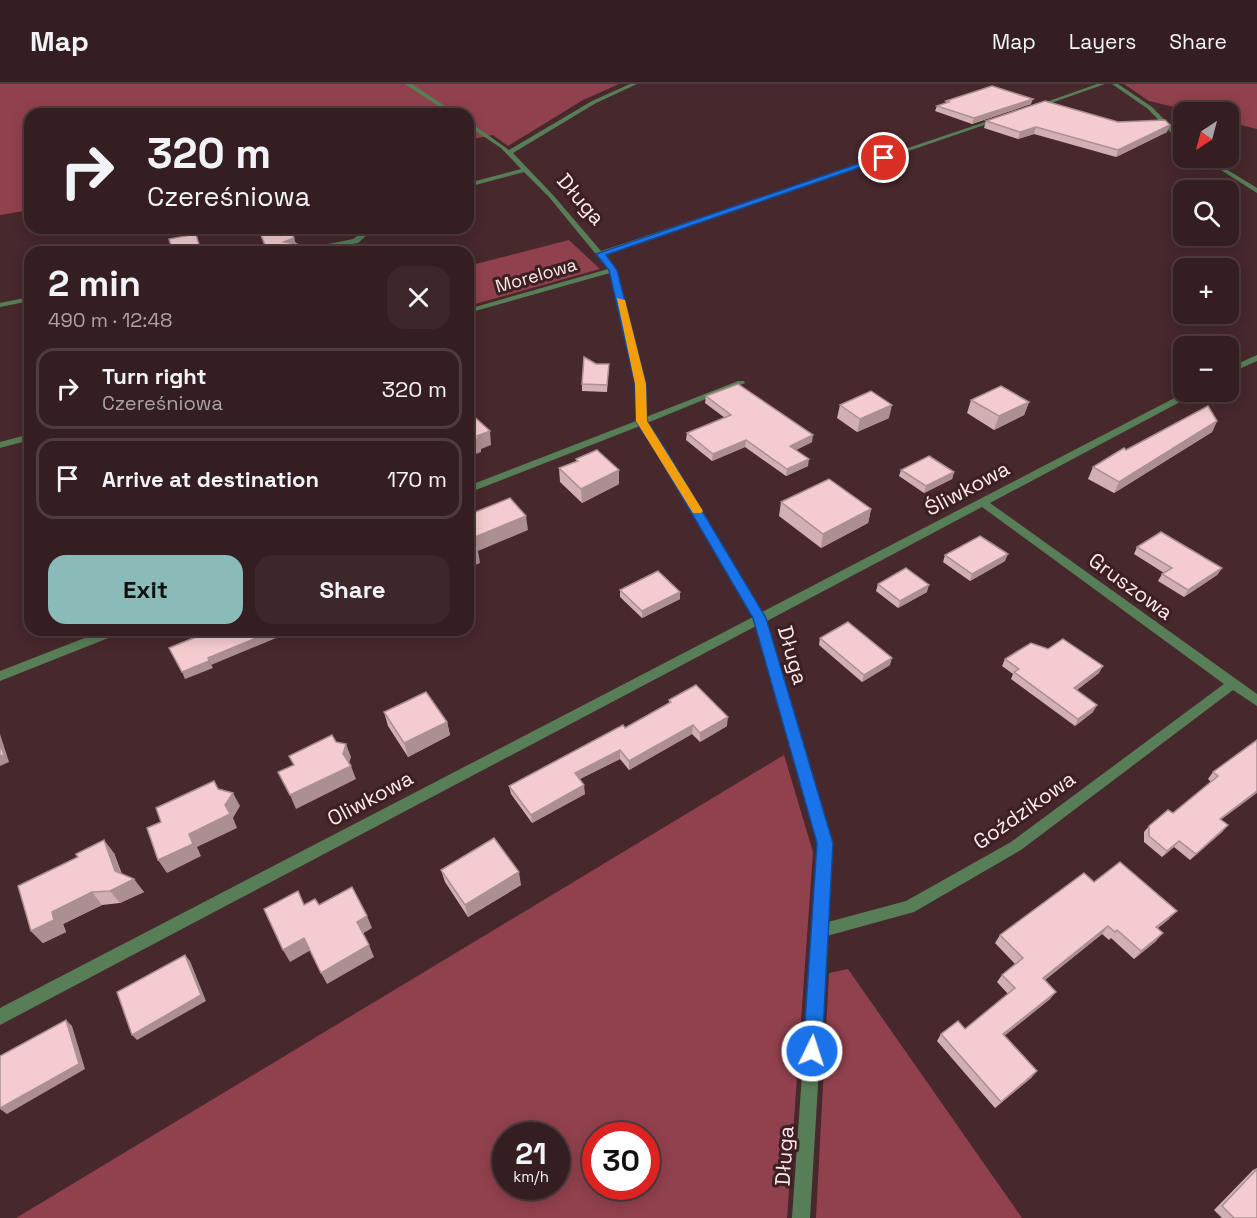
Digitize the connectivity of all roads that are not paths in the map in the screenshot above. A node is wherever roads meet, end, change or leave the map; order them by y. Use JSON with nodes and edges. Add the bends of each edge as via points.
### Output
{"nodes":[{"id":1,"x":408,"y":84,"type":"edge"},
{"id":2,"x":633,"y":84,"type":"edge"},
{"id":3,"x":1102,"y":84,"type":"edge"},
{"id":4,"x":1115,"y":84,"type":"edge"},
{"id":5,"x":445,"y":108,"type":"edge"},
{"id":6,"x":1024,"y":111,"type":"edge"},
{"id":7,"x":1002,"y":118,"type":"edge"},
{"id":8,"x":474,"y":127,"type":"edge"},
{"id":9,"x":1173,"y":132,"type":"edge"},
{"id":10,"x":509,"y":153,"type":"junction"},
{"id":11,"x":1220,"y":168,"type":"edge"},
{"id":12,"x":525,"y":170,"type":"junction"},
{"id":13,"x":474,"y":183,"type":"edge"},
{"id":14,"x":1257,"y":192,"type":"edge"},
{"id":15,"x":364,"y":234,"type":"edge"},
{"id":16,"x":327,"y":246,"type":"edge"},
{"id":17,"x":600,"y":254,"type":"junction"},
{"id":18,"x":613,"y":270,"type":"junction"},
{"id":19,"x":24,"y":300,"type":"edge"},
{"id":20,"x":0,"y":305,"type":"edge"},
{"id":21,"x":474,"y":309,"type":"edge"},
{"id":22,"x":1257,"y":358,"type":"edge"},
{"id":23,"x":1239,"y":367,"type":"edge"},
{"id":24,"x":741,"y":383,"type":"edge"},
{"id":25,"x":1173,"y":402,"type":"edge"},
{"id":26,"x":641,"y":421,"type":"junction"},
{"id":27,"x":24,"y":439,"type":"edge"},
{"id":28,"x":0,"y":446,"type":"edge"},
{"id":29,"x":474,"y":488,"type":"edge"},
{"id":30,"x":982,"y":502,"type":"junction"},
{"id":31,"x":760,"y":618,"type":"junction"},
{"id":32,"x":102,"y":636,"type":"edge"},
{"id":33,"x":0,"y":676,"type":"edge"},
{"id":34,"x":1233,"y":684,"type":"junction"},
{"id":35,"x":1257,"y":701,"type":"edge"},
{"id":36,"x":820,"y":931,"type":"junction"},
{"id":37,"x":0,"y":1017,"type":"edge"},
{"id":38,"x":801,"y":1218,"type":"edge"}],
"edges":[{"from":1,"to":5,"type":"street"},
{"from":2,"to":10,"type":"street","via":[[594,102]]},
{"from":3,"to":6,"type":"street"},
{"from":4,"to":9,"type":"street","via":[[1150,108]]},
{"from":7,"to":17,"type":"street"},
{"from":8,"to":10,"type":"street","name":"Długa"},
{"from":10,"to":12,"type":"street","name":"Długa"},
{"from":11,"to":14,"type":"street"},
{"from":12,"to":13,"type":"street"},
{"from":12,"to":17,"type":"street","name":"Długa"},
{"from":15,"to":16,"type":"street","via":[[355,241]]},
{"from":17,"to":18,"type":"street","name":"Długa"},
{"from":18,"to":21,"type":"street","name":"Morelowa"},
{"from":18,"to":26,"type":"street","name":"Długa","via":[[640,384]]},
{"from":19,"to":20,"type":"street"},
{"from":22,"to":23,"type":"street"},
{"from":24,"to":26,"type":"street"},
{"from":25,"to":30,"type":"street","name":"Śliwkowa"},
{"from":26,"to":29,"type":"street"},
{"from":26,"to":31,"type":"street","name":"Długa"},
{"from":27,"to":28,"type":"street"},
{"from":30,"to":31,"type":"street","name":"Śliwkowa"},
{"from":30,"to":34,"type":"street","name":"Gruszowa"},
{"from":31,"to":36,"type":"street","name":"Długa","via":[[825,843]]},
{"from":31,"to":37,"type":"street","name":"Oliwkowa"},
{"from":32,"to":33,"type":"street"},
{"from":34,"to":35,"type":"street","name":"Gruszowa"},
{"from":34,"to":36,"type":"street","name":"Goździkowa","via":[[1016,846],[909,907]]},
{"from":36,"to":38,"type":"street","name":"Długa"}]}
